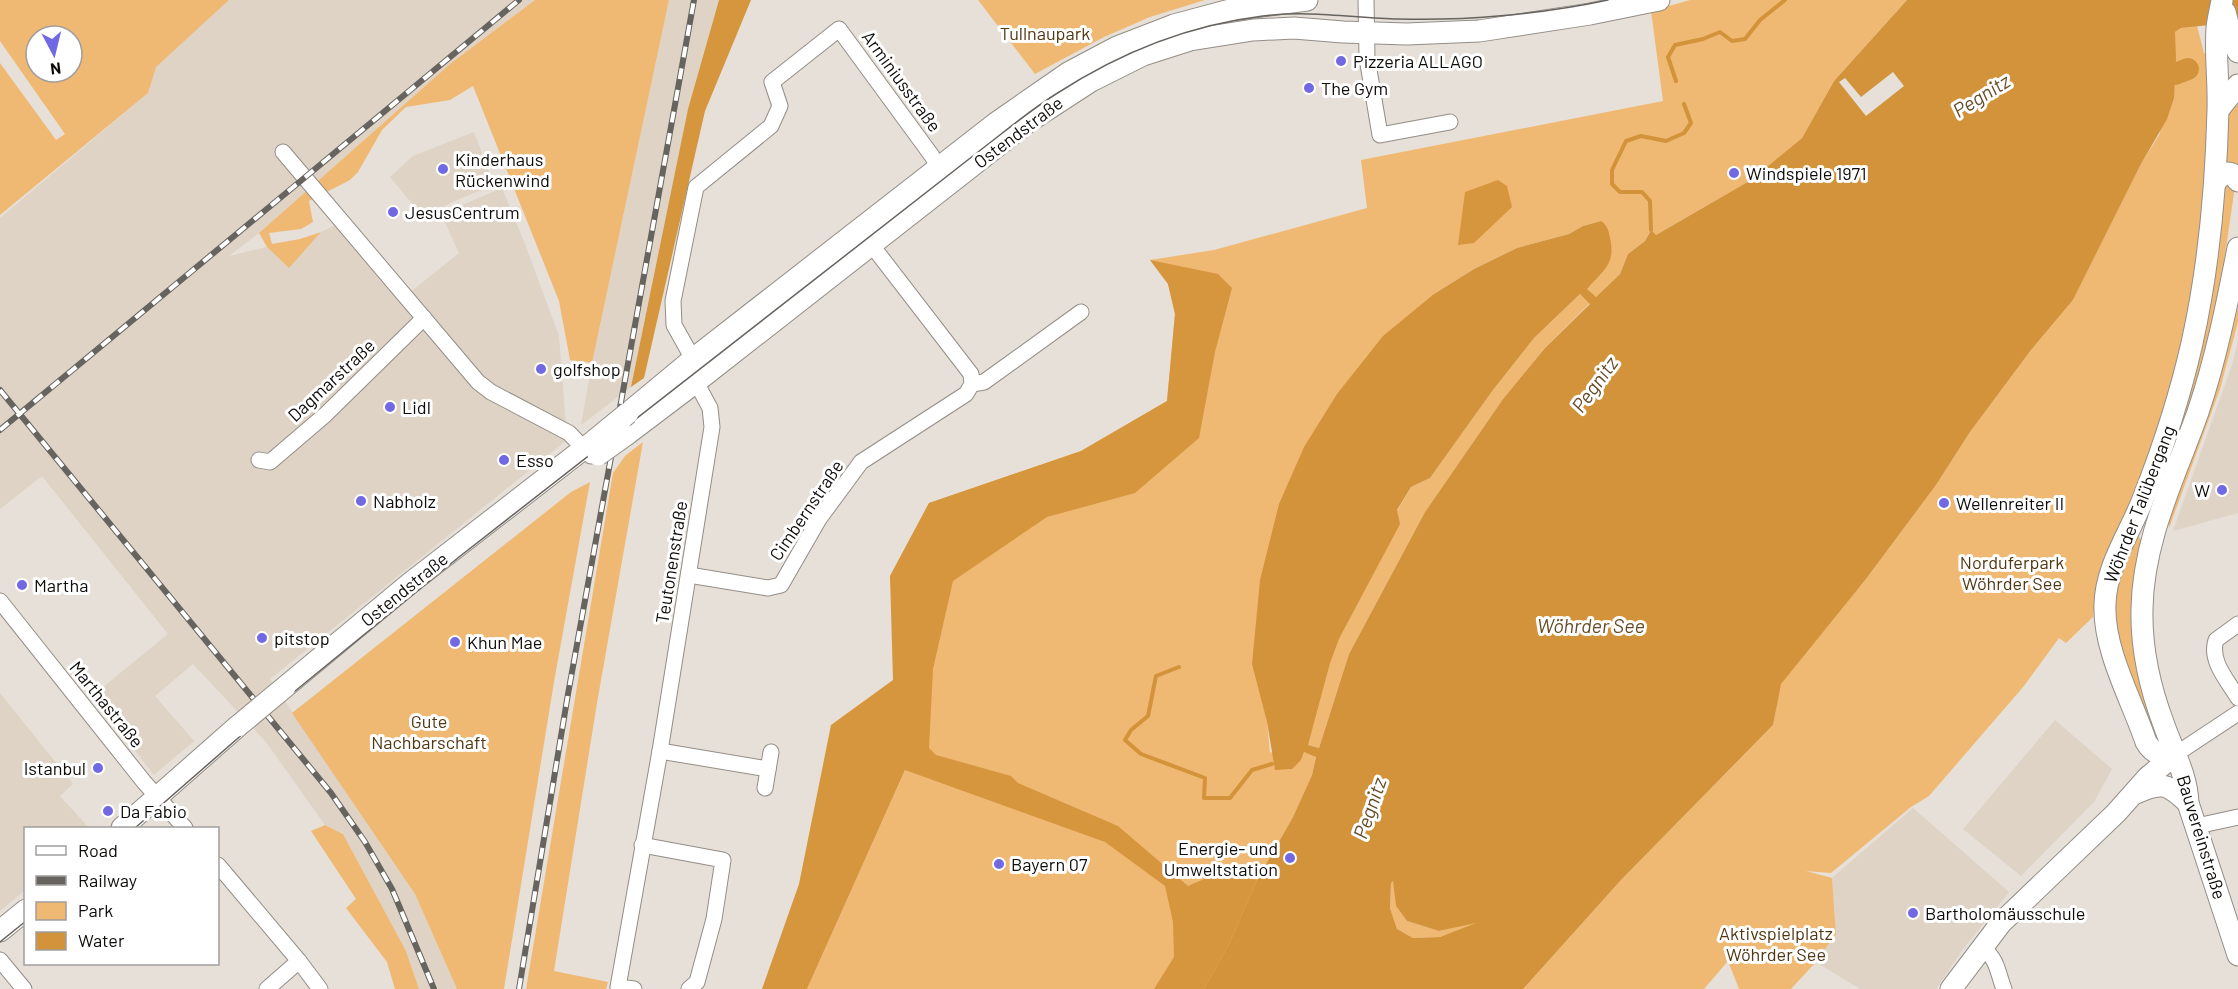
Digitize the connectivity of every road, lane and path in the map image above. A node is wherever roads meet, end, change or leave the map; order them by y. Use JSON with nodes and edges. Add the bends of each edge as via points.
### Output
{"nodes":[{"id":1,"x":1307,"y":0,"type":"edge"},
{"id":2,"x":1366,"y":0,"type":"edge"},
{"id":3,"x":1659,"y":0,"type":"edge"},
{"id":4,"x":2222,"y":1,"type":"edge"},
{"id":5,"x":2224,"y":28,"type":"junction"},
{"id":6,"x":1366,"y":33,"type":"junction"},
{"id":7,"x":2238,"y":52,"type":"edge"},
{"id":8,"x":2238,"y":85,"type":"edge"},
{"id":9,"x":2218,"y":109,"type":"junction"},
{"id":10,"x":1450,"y":122,"type":"dead end"},
{"id":11,"x":283,"y":152,"type":"dead end"},
{"id":12,"x":939,"y":168,"type":"junction"},
{"id":13,"x":2238,"y":181,"type":"edge"},
{"id":14,"x":2215,"y":183,"type":"junction"},
{"id":15,"x":866,"y":237,"type":"junction"},
{"id":16,"x":2238,"y":248,"type":"edge"},
{"id":17,"x":1081,"y":312,"type":"dead end"},
{"id":18,"x":424,"y":318,"type":"junction"},
{"id":19,"x":693,"y":359,"type":"junction"},
{"id":20,"x":696,"y":382,"type":"junction"},
{"id":21,"x":972,"y":384,"type":"junction"},
{"id":22,"x":592,"y":450,"type":"junction"},
{"id":23,"x":259,"y":460,"type":"dead end"},
{"id":24,"x":2142,"y":501,"type":"junction"},
{"id":25,"x":2152,"y":537,"type":"junction"},
{"id":26,"x":689,"y":574,"type":"junction"},
{"id":27,"x":0,"y":601,"type":"edge"},
{"id":28,"x":2238,"y":624,"type":"edge"},
{"id":29,"x":2128,"y":696,"type":"junction"},
{"id":30,"x":2238,"y":698,"type":"edge"},
{"id":31,"x":2238,"y":713,"type":"edge"},
{"id":32,"x":660,"y":751,"type":"junction"},
{"id":33,"x":771,"y":752,"type":"dead end"},
{"id":34,"x":2176,"y":754,"type":"junction"},
{"id":35,"x":768,"y":769,"type":"junction"},
{"id":36,"x":765,"y":788,"type":"dead end"},
{"id":37,"x":2133,"y":795,"type":"junction"},
{"id":38,"x":161,"y":801,"type":"junction"},
{"id":39,"x":2188,"y":803,"type":"junction"},
{"id":40,"x":2238,"y":817,"type":"edge"},
{"id":41,"x":2197,"y":826,"type":"junction"},
{"id":42,"x":123,"y":827,"type":"edge"},
{"id":43,"x":141,"y":827,"type":"edge"},
{"id":44,"x":184,"y":827,"type":"edge"},
{"id":45,"x":642,"y":845,"type":"junction"},
{"id":46,"x":219,"y":866,"type":"edge"},
{"id":47,"x":24,"y":912,"type":"edge"},
{"id":48,"x":2233,"y":921,"type":"edge"},
{"id":49,"x":24,"y":927,"type":"edge"},
{"id":50,"x":0,"y":931,"type":"edge"},
{"id":51,"x":0,"y":947,"type":"edge"},
{"id":52,"x":1977,"y":953,"type":"junction"},
{"id":53,"x":2238,"y":955,"type":"edge"},
{"id":54,"x":0,"y":960,"type":"edge"},
{"id":55,"x":299,"y":961,"type":"junction"},
{"id":56,"x":2002,"y":984,"type":"edge"},
{"id":57,"x":693,"y":985,"type":"edge"},
{"id":58,"x":24,"y":989,"type":"edge"},
{"id":59,"x":267,"y":989,"type":"edge"},
{"id":60,"x":320,"y":989,"type":"edge"},
{"id":61,"x":633,"y":989,"type":"edge"},
{"id":62,"x":1951,"y":989,"type":"edge"}],
"edges":[{"from":1,"to":12,"type":"main road","name":"Ostendstraße","via":[[1217,13],[1117,47],[1043,89]]},
{"from":2,"to":6,"type":"street"},
{"from":3,"to":6,"type":"main road","name":"Ostendstraße","via":[[1490,30]]},
{"from":4,"to":5,"type":"main road"},
{"from":5,"to":7,"type":"main road"},
{"from":5,"to":9,"type":"main road","name":"Wöhrder Talübergang"},
{"from":6,"to":10,"type":"street","via":[[1380,135]]},
{"from":6,"to":15,"type":"main road","name":"Ostendstraße","via":[[1265,29],[1190,40],[1134,59],[1044,110]]},
{"from":8,"to":9,"type":"main road"},
{"from":9,"to":14,"type":"main road","name":"Wöhrder Talübergang"},
{"from":11,"to":18,"type":"street"},
{"from":12,"to":15,"type":"main road","name":"Ostendstraße"},
{"from":12,"to":19,"type":"street","name":"Arminiusstraße","via":[[839,29],[772,82],[780,106],[771,126],[696,187],[673,302],[674,325]]},
{"from":13,"to":14,"type":"main road","via":[[2227,173]]},
{"from":14,"to":24,"type":"main road","name":"Wöhrder Talübergang","via":[[2208,262],[2192,343],[2166,436]]},
{"from":15,"to":19,"type":"main road","name":"Ostendstraße"},
{"from":15,"to":20,"type":"main road","name":"Ostendstraße"},
{"from":15,"to":21,"type":"street","via":[[971,374]]},
{"from":16,"to":25,"type":"main road","name":"Wöhrder Talübergang","via":[[2208,381]]},
{"from":17,"to":21,"type":"street","name":"Cimbernstraße","via":[[984,382]]},
{"from":18,"to":22,"type":"street","via":[[478,382]]},
{"from":18,"to":23,"type":"street","name":"Dagmarstraße","via":[[325,416],[270,462]]},
{"from":19,"to":20,"type":"main road"},
{"from":19,"to":22,"type":"main road","name":"Ostendstraße","bridge":true,"via":[[628,413]]},
{"from":20,"to":22,"type":"main road","name":"Ostendstraße","bridge":true,"via":[[626,435]]},
{"from":20,"to":26,"type":"street","name":"Teutonenstraße","via":[[710,408],[712,427]]},
{"from":21,"to":26,"type":"street","name":"Cimbernstraße","via":[[966,394],[861,462],[819,519],[781,585],[768,588]]},
{"from":22,"to":38,"type":"main road","name":"Ostendstraße","bridge":true,"via":[[418,578]]},
{"from":24,"to":25,"type":"main road","via":[[2142,527]]},
{"from":24,"to":29,"type":"main road","name":"Wöhrder Talübergang","via":[[2110,574],[2105,596],[2106,625]]},
{"from":25,"to":34,"type":"main road","name":"Wöhrder Talübergang","via":[[2144,578],[2143,642],[2156,703]]},
{"from":26,"to":32,"type":"street","name":"Teutonenstraße"},
{"from":27,"to":38,"type":"street","name":"Marthastraße"},
{"from":28,"to":30,"type":"street","via":[[2216,640],[2214,651]]},
{"from":29,"to":34,"type":"main road","name":"Wöhrder Talübergang","via":[[2149,747],[2160,755]]},
{"from":29,"to":37,"type":"main road","via":[[2139,757]]},
{"from":31,"to":34,"type":"street"},
{"from":32,"to":35,"type":"street"},
{"from":32,"to":45,"type":"street","name":"Teutonenstraße"},
{"from":33,"to":35,"type":"street"},
{"from":34,"to":37,"type":"main road"},
{"from":34,"to":39,"type":"main road","name":"Bauvereinstraße","via":[[2188,788]]},
{"from":35,"to":36,"type":"street"},
{"from":37,"to":39,"type":"main road","via":[[2162,785]]},
{"from":37,"to":52,"type":"main road","via":[[2001,923]]},
{"from":38,"to":42,"type":"main road","name":"Ostendstraße"},
{"from":38,"to":43,"type":"main road","name":"Ostendstraße"},
{"from":38,"to":44,"type":"street","name":"Marthastraße"},
{"from":39,"to":41,"type":"main road","name":"Bauvereinstraße"},
{"from":40,"to":41,"type":"street"},
{"from":41,"to":48,"type":"main road","name":"Bauvereinstraße"},
{"from":45,"to":57,"type":"street","via":[[723,860],[714,919]]},
{"from":45,"to":61,"type":"street","name":"Teutonenstraße","via":[[618,987]]},
{"from":46,"to":55,"type":"street"},
{"from":47,"to":50,"type":"main road"},
{"from":48,"to":53,"type":"main road","name":"Bauvereinstraße"},
{"from":49,"to":51,"type":"main road"},
{"from":52,"to":56,"type":"street"},
{"from":52,"to":62,"type":"main road"},
{"from":54,"to":58,"type":"street"},
{"from":55,"to":59,"type":"street"},
{"from":55,"to":60,"type":"street"}]}
